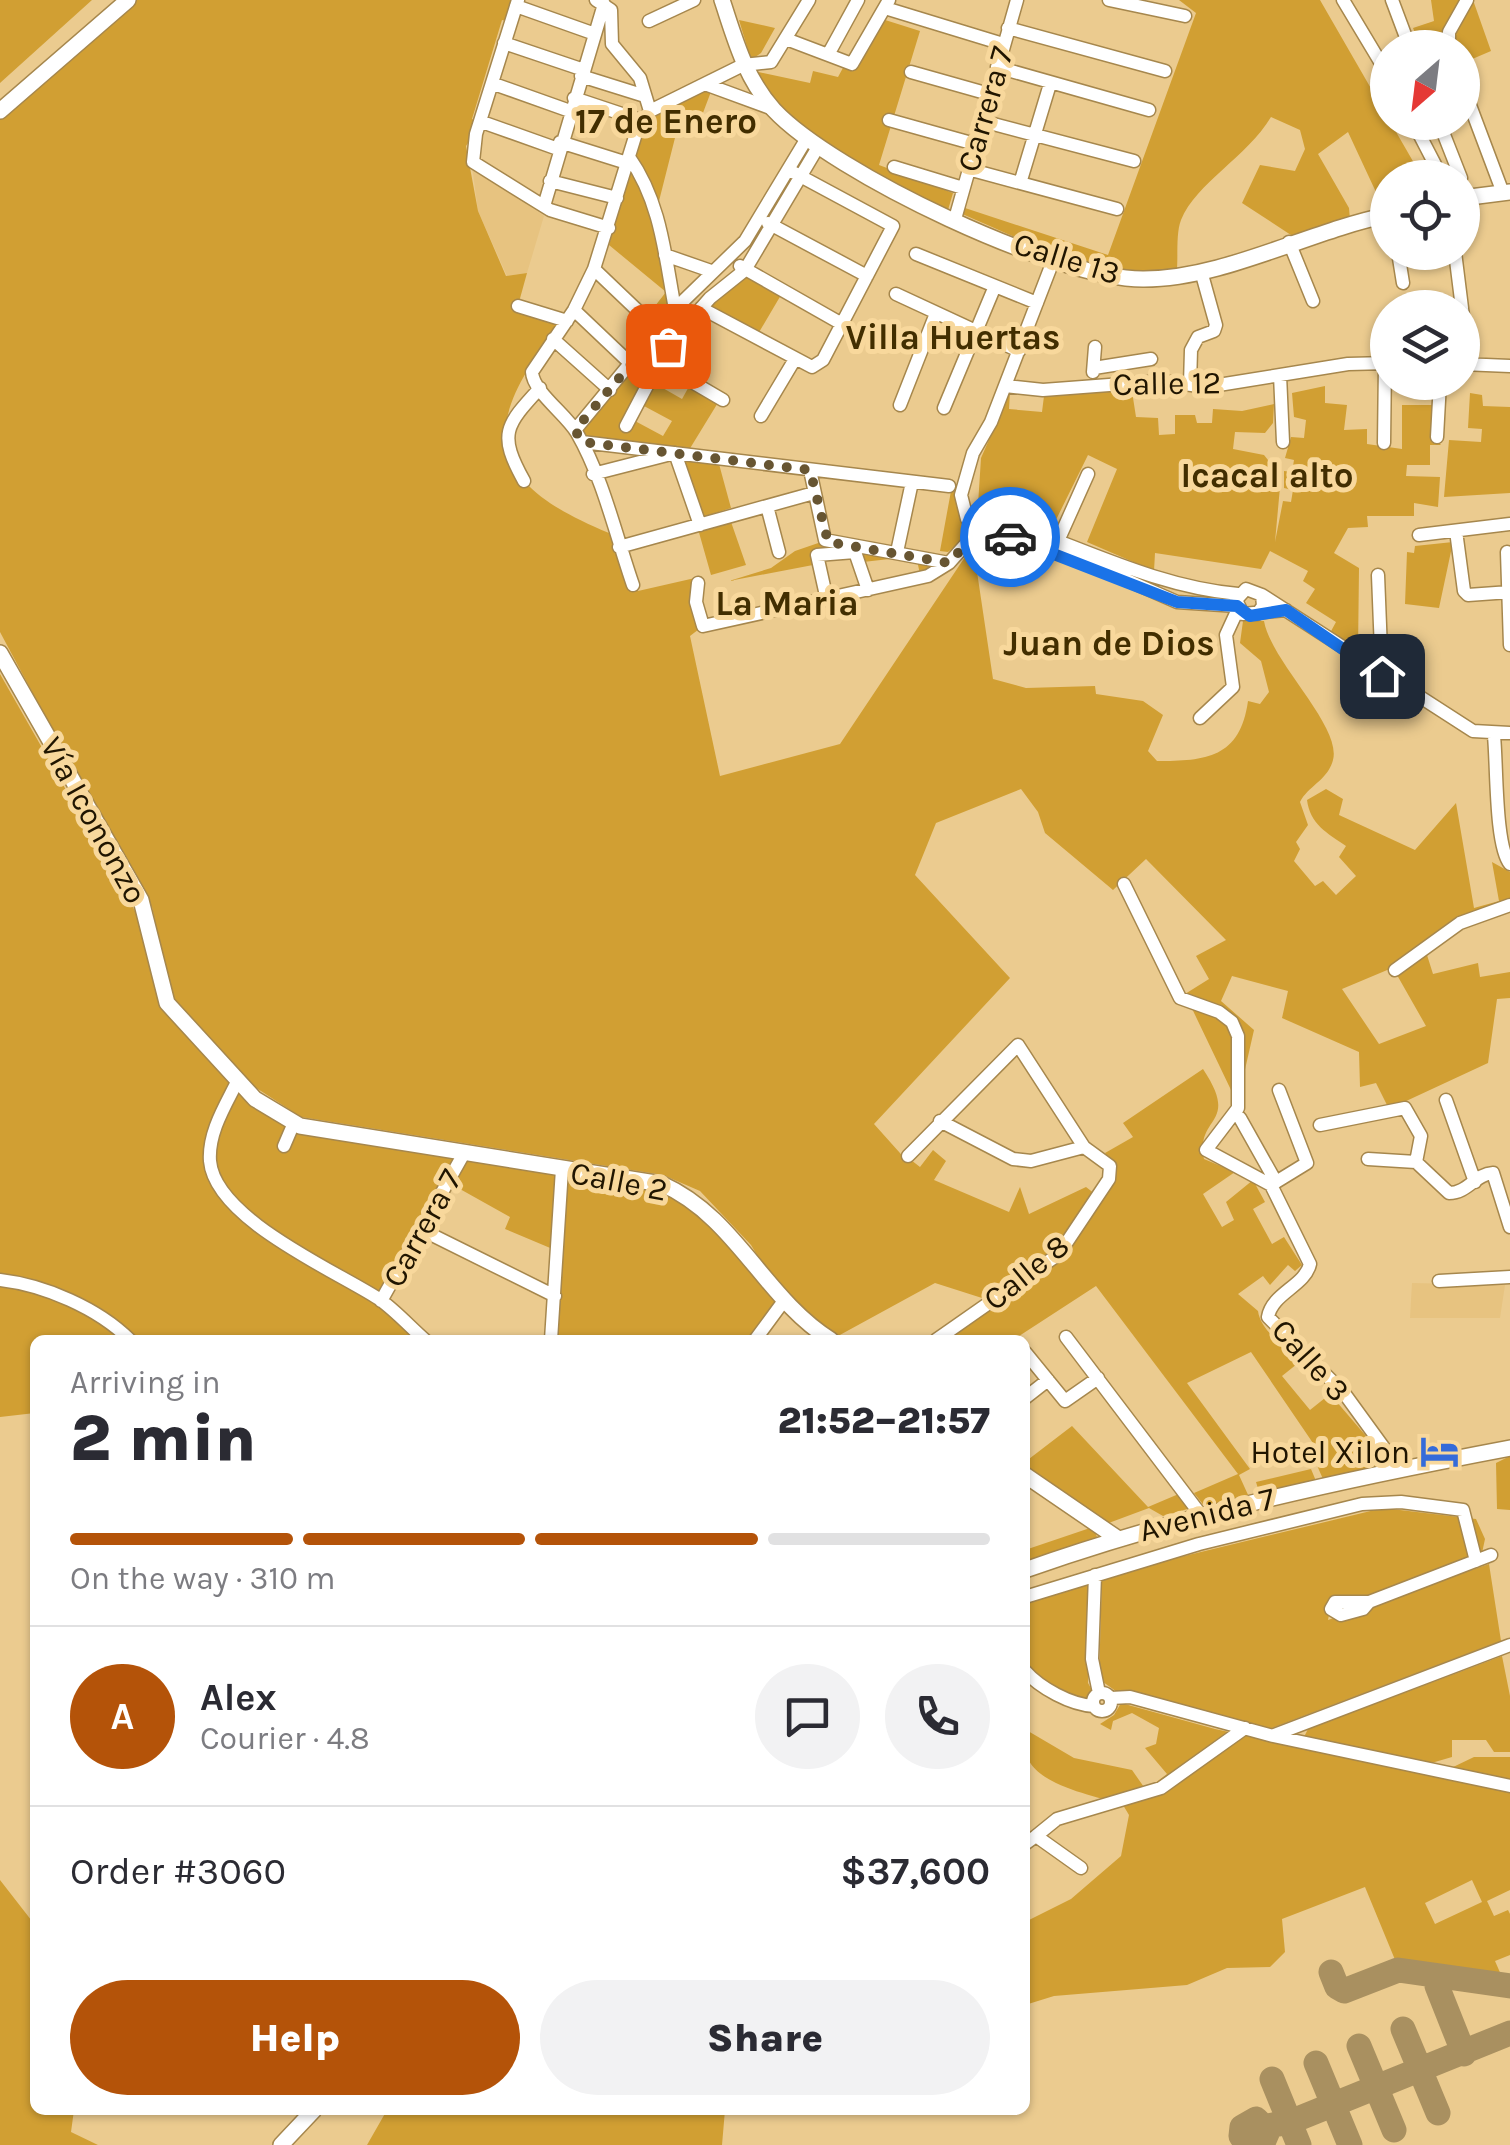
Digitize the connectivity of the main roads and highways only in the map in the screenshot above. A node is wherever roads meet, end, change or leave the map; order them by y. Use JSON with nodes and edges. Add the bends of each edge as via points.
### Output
{"nodes":[{"id":1,"x":128,"y":0,"type":"edge"},
{"id":2,"x":722,"y":0,"type":"edge"},
{"id":3,"x":0,"y":111,"type":"edge"},
{"id":4,"x":1480,"y":190,"type":"edge"},
{"id":5,"x":1506,"y":192,"type":"edge"},
{"id":6,"x":1370,"y":220,"type":"edge"},
{"id":7,"x":0,"y":653,"type":"edge"},
{"id":8,"x":465,"y":1156,"type":"joint"},
{"id":9,"x":825,"y":1335,"type":"edge"},
{"id":10,"x":1510,"y":1448,"type":"edge"},
{"id":11,"x":1030,"y":1478,"type":"edge"},
{"id":12,"x":1116,"y":1538,"type":"junction"},
{"id":13,"x":1030,"y":1568,"type":"edge"},
{"id":14,"x":309,"y":2115,"type":"edge"},
{"id":15,"x":281,"y":2145,"type":"edge"}],
"edges":[{"from":1,"to":3,"type":"main road"},
{"from":2,"to":6,"type":"main road","name":"Calle 13","via":[[743,65],[773,109],[812,142],[955,220],[1053,261],[1140,280],[1201,270]]},
{"from":4,"to":5,"type":"main road"},
{"from":7,"to":8,"type":"main road","name":"Vía Icononzo","via":[[141,900],[167,1003],[237,1082],[293,1124]]},
{"from":8,"to":9,"type":"main road","name":"Calle 2","via":[[662,1184],[682,1193],[719,1222],[783,1302]]},
{"from":10,"to":12,"type":"main road","name":"Avenida 7"},
{"from":11,"to":12,"type":"main road"},
{"from":12,"to":13,"type":"main road","name":"Avenida 7"},
{"from":14,"to":15,"type":"main road"}]}
